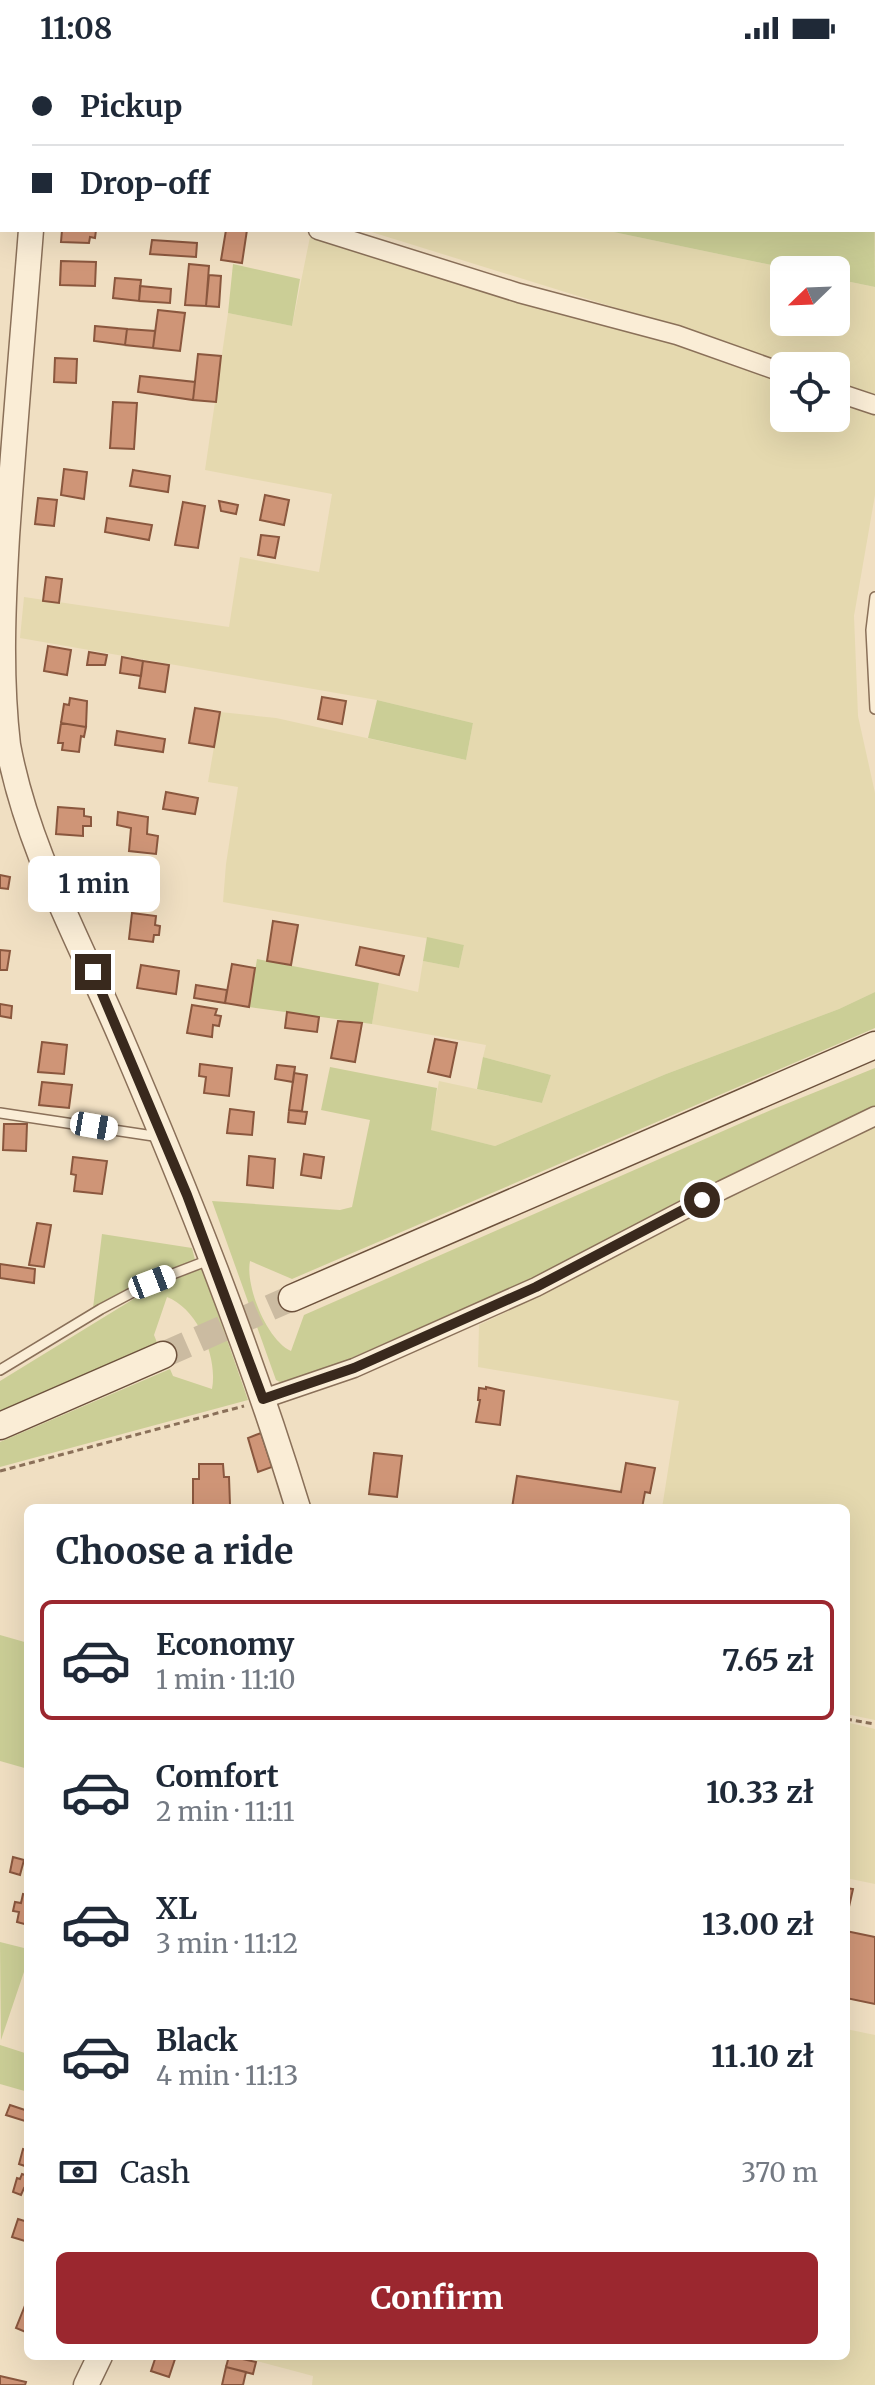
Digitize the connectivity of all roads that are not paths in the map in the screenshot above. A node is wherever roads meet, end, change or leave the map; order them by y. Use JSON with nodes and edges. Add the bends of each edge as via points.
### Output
{"nodes":[{"id":1,"x":31,"y":232,"type":"edge"},
{"id":2,"x":324,"y":232,"type":"edge"},
{"id":3,"x":770,"y":368,"type":"edge"},
{"id":4,"x":850,"y":397,"type":"edge"},
{"id":5,"x":875,"y":405,"type":"edge"},
{"id":6,"x":875,"y":597,"type":"edge"},
{"id":7,"x":875,"y":709,"type":"edge"},
{"id":8,"x":875,"y":1045,"type":"edge"},
{"id":9,"x":0,"y":1113,"type":"edge"},
{"id":10,"x":875,"y":1116,"type":"edge"},
{"id":11,"x":163,"y":1137,"type":"junction"},
{"id":12,"x":212,"y":1259,"type":"junction"},
{"id":13,"x":292,"y":1298,"type":"tunnel mouth"},
{"id":14,"x":163,"y":1355,"type":"tunnel mouth"},
{"id":15,"x":0,"y":1370,"type":"edge"},
{"id":16,"x":263,"y":1399,"type":"junction"},
{"id":17,"x":0,"y":1426,"type":"edge"},
{"id":18,"x":297,"y":1504,"type":"edge"},
{"id":19,"x":98,"y":2360,"type":"edge"},
{"id":20,"x":86,"y":2385,"type":"edge"}],
"edges":[{"from":1,"to":11,"type":"street","via":[[3,603],[5,726],[41,856]]},
{"from":2,"to":3,"type":"street","via":[[677,335]]},
{"from":4,"to":5,"type":"street"},
{"from":6,"to":7,"type":"lane"},
{"from":8,"to":13,"type":"main road"},
{"from":9,"to":11,"type":"lane"},
{"from":10,"to":16,"type":"street","via":[[546,1282],[354,1368]]},
{"from":11,"to":12,"type":"street"},
{"from":12,"to":15,"type":"lane","via":[[152,1282]]},
{"from":12,"to":16,"type":"street"},
{"from":14,"to":17,"type":"main road"},
{"from":16,"to":18,"type":"street"},
{"from":19,"to":20,"type":"street"}]}
